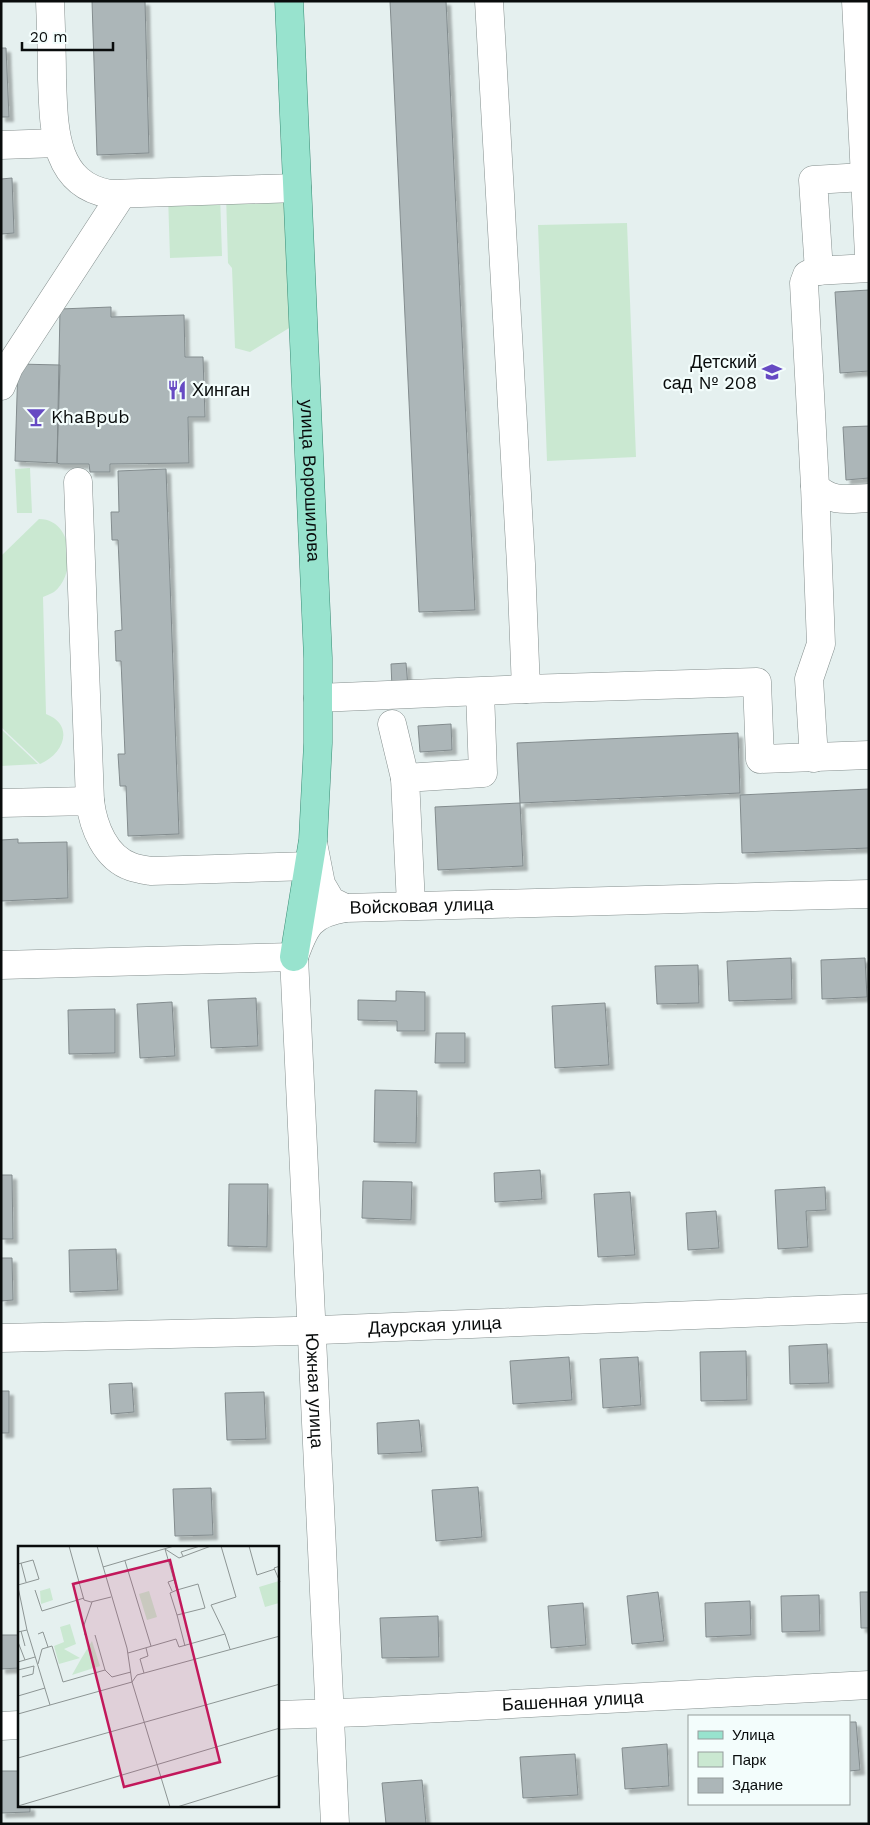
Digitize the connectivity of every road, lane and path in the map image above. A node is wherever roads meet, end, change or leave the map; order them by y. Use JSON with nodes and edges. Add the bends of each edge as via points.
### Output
{"nodes":[{"id":1,"x":50,"y":1,"type":"edge"},
{"id":2,"x":290,"y":1,"type":"edge"},
{"id":3,"x":489,"y":1,"type":"edge"},
{"id":4,"x":856,"y":1,"type":"edge"},
{"id":5,"x":57,"y":143,"type":"junction"},
{"id":6,"x":1,"y":145,"type":"edge"},
{"id":7,"x":864,"y":177,"type":"junction"},
{"id":8,"x":297,"y":188,"type":"junction"},
{"id":9,"x":122,"y":194,"type":"junction"},
{"id":10,"x":869,"y":255,"type":"edge"},
{"id":11,"x":869,"y":268,"type":"edge"},
{"id":12,"x":819,"y":271,"type":"junction"},
{"id":13,"x":1,"y":386,"type":"edge"},
{"id":14,"x":78,"y":482,"type":"dead end"},
{"id":15,"x":815,"y":486,"type":"junction"},
{"id":16,"x":869,"y":498,"type":"edge"},
{"id":17,"x":526,"y":689,"type":"junction"},
{"id":18,"x":480,"y":692,"type":"junction"},
{"id":19,"x":392,"y":696,"type":"junction"},
{"id":20,"x":318,"y":698,"type":"junction"},
{"id":21,"x":869,"y":756,"type":"edge"},
{"id":22,"x":814,"y":758,"type":"junction"},
{"id":23,"x":404,"y":778,"type":"junction"},
{"id":24,"x":90,"y":801,"type":"junction"},
{"id":25,"x":1,"y":803,"type":"edge"},
{"id":26,"x":313,"y":840,"type":"junction"},
{"id":27,"x":308,"y":866,"type":"junction"},
{"id":28,"x":869,"y":894,"type":"edge"},
{"id":29,"x":411,"y":905,"type":"junction"},
{"id":30,"x":345,"y":908,"type":"junction"},
{"id":31,"x":294,"y":957,"type":"junction"},
{"id":32,"x":1,"y":966,"type":"edge"},
{"id":33,"x":869,"y":1308,"type":"edge"},
{"id":34,"x":313,"y":1330,"type":"junction"},
{"id":35,"x":1,"y":1338,"type":"edge"},
{"id":36,"x":869,"y":1685,"type":"edge"},
{"id":37,"x":331,"y":1713,"type":"junction"},
{"id":38,"x":279,"y":1715,"type":"edge"},
{"id":39,"x":18,"y":1725,"type":"edge"},
{"id":40,"x":1,"y":1726,"type":"edge"},
{"id":41,"x":336,"y":1824,"type":"edge"}],
"edges":[{"from":1,"to":5,"type":"street"},
{"from":2,"to":8,"type":"main road","name":"улица Ворошилова"},
{"from":3,"to":17,"type":"street"},
{"from":4,"to":7,"type":"street"},
{"from":5,"to":6,"type":"street"},
{"from":5,"to":9,"type":"street","via":[[76,178],[97,191]]},
{"from":7,"to":10,"type":"street"},
{"from":7,"to":12,"type":"street","via":[[813,180]]},
{"from":8,"to":9,"type":"street"},
{"from":8,"to":20,"type":"main road","name":"улица Ворошилова"},
{"from":9,"to":13,"type":"street","via":[[9,367]]},
{"from":11,"to":12,"type":"street"},
{"from":12,"to":15,"type":"street","via":[[810,273],[804,283]]},
{"from":14,"to":24,"type":"street"},
{"from":15,"to":16,"type":"street","via":[[830,498]]},
{"from":15,"to":22,"type":"street","via":[[820,644],[809,680]]},
{"from":17,"to":18,"type":"street"},
{"from":17,"to":22,"type":"street","via":[[757,682],[760,759]]},
{"from":18,"to":19,"type":"street"},
{"from":18,"to":23,"type":"street","via":[[484,773]]},
{"from":19,"to":20,"type":"street"},
{"from":19,"to":23,"type":"street","via":[[392,724]]},
{"from":20,"to":26,"type":"main road","name":"улица Ворошилова"},
{"from":21,"to":22,"type":"street"},
{"from":23,"to":29,"type":"street"},
{"from":24,"to":25,"type":"street"},
{"from":24,"to":27,"type":"street","via":[[99,837],[114,857],[130,867],[151,871]]},
{"from":26,"to":27,"type":"main road","name":"улица Ворошилова"},
{"from":26,"to":30,"type":"street","via":[[321,884],[331,901]]},
{"from":27,"to":31,"type":"main road","name":"улица Ворошилова"},
{"from":28,"to":29,"type":"street","name":"Войсковая улица"},
{"from":29,"to":30,"type":"street","name":"Войсковая улица"},
{"from":30,"to":31,"type":"street","name":"Войсковая улица","via":[[328,911],[306,926]]},
{"from":31,"to":32,"type":"street"},
{"from":31,"to":34,"type":"street","name":"Южная улица"},
{"from":33,"to":34,"type":"street","name":"Даурская улица"},
{"from":34,"to":35,"type":"street","name":"Даурская улица"},
{"from":34,"to":37,"type":"street","name":"Южная улица"},
{"from":36,"to":37,"type":"street","name":"Башенная улица"},
{"from":37,"to":38,"type":"street","name":"Башенная улица"},
{"from":37,"to":41,"type":"street","name":"Южная улица"},
{"from":39,"to":40,"type":"street"}]}
